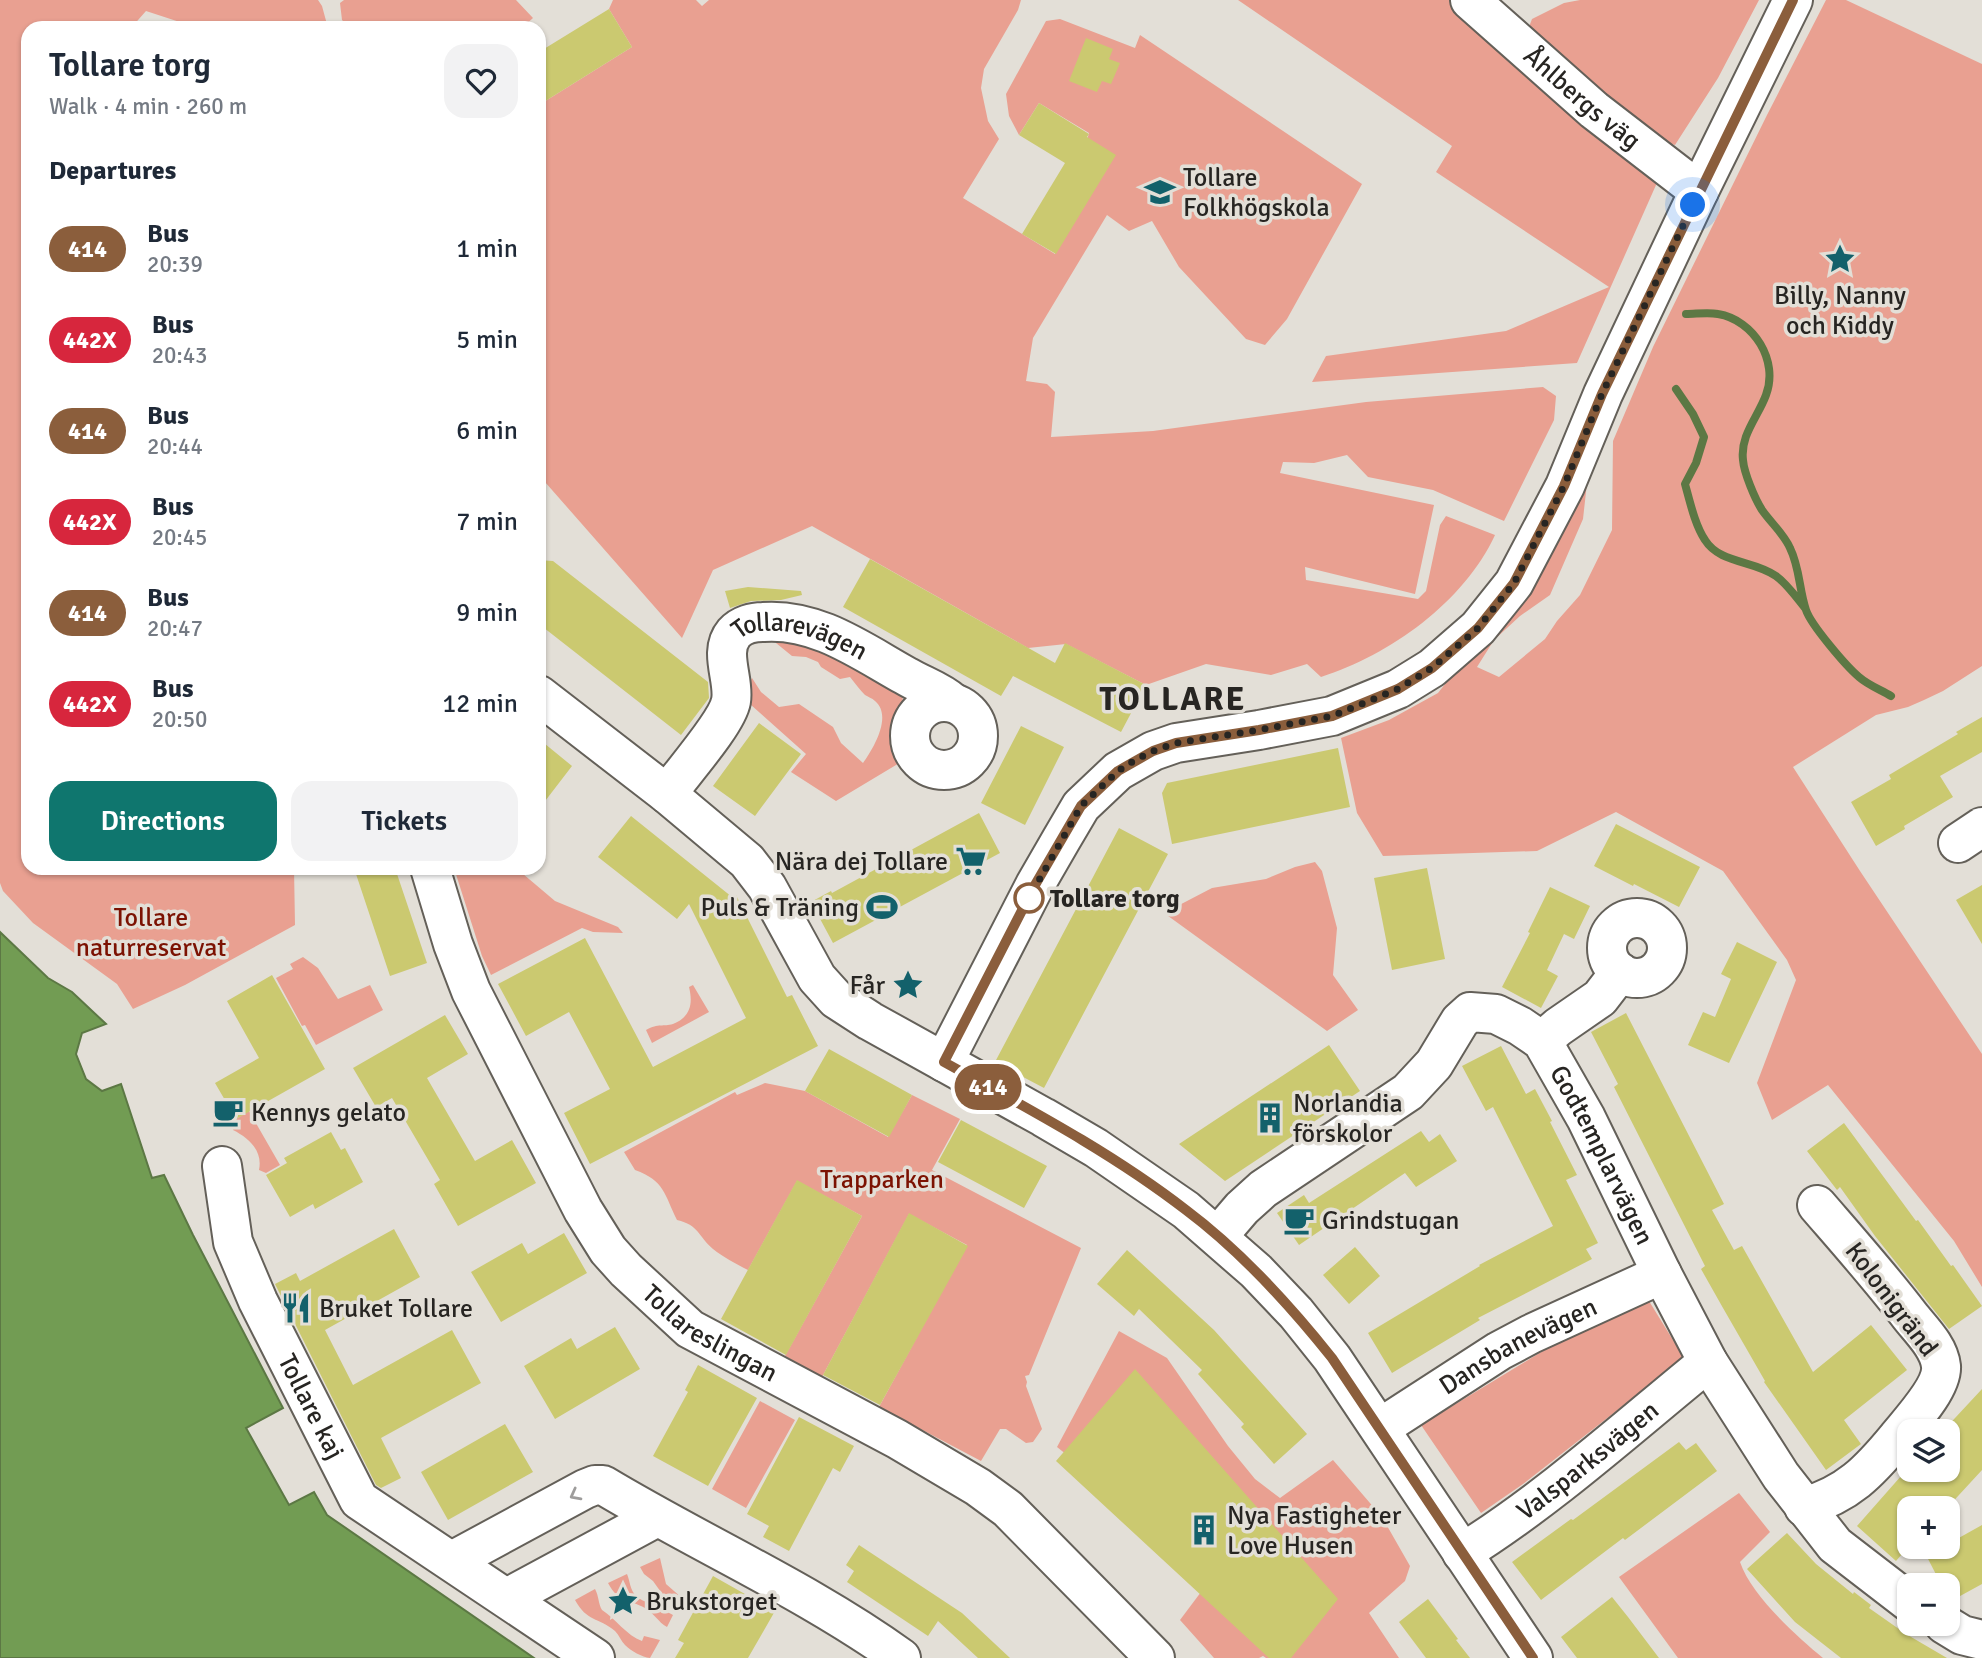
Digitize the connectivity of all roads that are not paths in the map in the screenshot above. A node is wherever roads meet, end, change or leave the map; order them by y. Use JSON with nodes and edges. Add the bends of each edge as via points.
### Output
{"nodes":[{"id":1,"x":1470,"y":0,"type":"edge"},
{"id":2,"x":1793,"y":0,"type":"edge"},
{"id":3,"x":1699,"y":191,"type":"junction"},
{"id":4,"x":546,"y":700,"type":"edge"},
{"id":5,"x":952,"y":702,"type":"dead end"},
{"id":6,"x":667,"y":794,"type":"junction"},
{"id":7,"x":432,"y":875,"type":"edge"},
{"id":8,"x":1620,"y":972,"type":"dead end"},
{"id":9,"x":1542,"y":1041,"type":"junction"},
{"id":10,"x":944,"y":1062,"type":"junction"},
{"id":11,"x":222,"y":1166,"type":"dead end"},
{"id":12,"x":1817,"y":1205,"type":"dead end"},
{"id":13,"x":1219,"y":1236,"type":"junction"},
{"id":14,"x":1662,"y":1274,"type":"junction"},
{"id":15,"x":1708,"y":1362,"type":"junction"},
{"id":16,"x":1380,"y":1428,"type":"junction"},
{"id":17,"x":1804,"y":1507,"type":"junction"},
{"id":18,"x":657,"y":1517,"type":"junction"},
{"id":19,"x":1462,"y":1553,"type":"junction"},
{"id":20,"x":452,"y":1561,"type":"junction"},
{"id":21,"x":1897,"y":1593,"type":"edge"},
{"id":22,"x":508,"y":1598,"type":"junction"},
{"id":23,"x":1960,"y":1634,"type":"edge"},
{"id":24,"x":1982,"y":1640,"type":"edge"},
{"id":25,"x":595,"y":1658,"type":"edge"},
{"id":26,"x":901,"y":1658,"type":"edge"},
{"id":27,"x":1155,"y":1658,"type":"edge"},
{"id":28,"x":1533,"y":1658,"type":"edge"}],
"edges":[{"from":1,"to":3,"type":"street","name":"Åhlbergs väg","via":[[1594,110]]},
{"from":2,"to":3,"type":"street"},
{"from":3,"to":10,"type":"street","via":[[1602,394],[1564,486],[1514,583],[1478,628],[1432,668],[1398,689],[1332,716],[1176,743],[1118,771],[1081,806]]},
{"from":4,"to":6,"type":"street"},
{"from":5,"to":6,"type":"street","name":"Tollarevägen","via":[[837,636],[804,625],[752,622],[734,632],[728,645],[731,702],[722,722]]},
{"from":6,"to":10,"type":"street","via":[[747,861],[767,887],[817,978],[836,999]]},
{"from":7,"to":27,"type":"street","name":"Tollareslingan","via":[[471,991],[583,1210],[626,1270],[690,1329],[897,1440],[1008,1509]]},
{"from":8,"to":9,"type":"street","via":[[1600,998]]},
{"from":9,"to":13,"type":"street","name":"Godtemplarvägen","via":[[1496,1014],[1470,1013],[1408,1092],[1263,1189]]},
{"from":9,"to":14,"type":"street","name":"Godtemplarvägen","via":[[1586,1118]]},
{"from":10,"to":13,"type":"street","via":[[1121,1164]]},
{"from":11,"to":20,"type":"street","name":"Tollare kaj","via":[[233,1242],[359,1500]]},
{"from":12,"to":17,"type":"street","name":"Kolonigränd","via":[[1934,1347],[1941,1367],[1936,1389],[1870,1470],[1827,1500]]},
{"from":13,"to":16,"type":"street","via":[[1296,1313]]},
{"from":14,"to":15,"type":"street","name":"Godtemplarvägen"},
{"from":14,"to":16,"type":"street","name":"Dansbanevägen","via":[[1499,1351]]},
{"from":15,"to":17,"type":"street","name":"Godtemplarvägen"},
{"from":15,"to":19,"type":"street","name":"Valsparksvägen","via":[[1558,1484]]},
{"from":16,"to":19,"type":"street"},
{"from":17,"to":21,"type":"street","name":"Godtemplarvägen","via":[[1835,1545]]},
{"from":18,"to":20,"type":"street","one_way":true,"via":[[603,1485],[595,1485]]},
{"from":18,"to":22,"type":"street"},
{"from":18,"to":26,"type":"street","via":[[842,1619]]},
{"from":19,"to":28,"type":"street"},
{"from":20,"to":22,"type":"street"},
{"from":22,"to":25,"type":"street"},
{"from":23,"to":24,"type":"street"}]}
